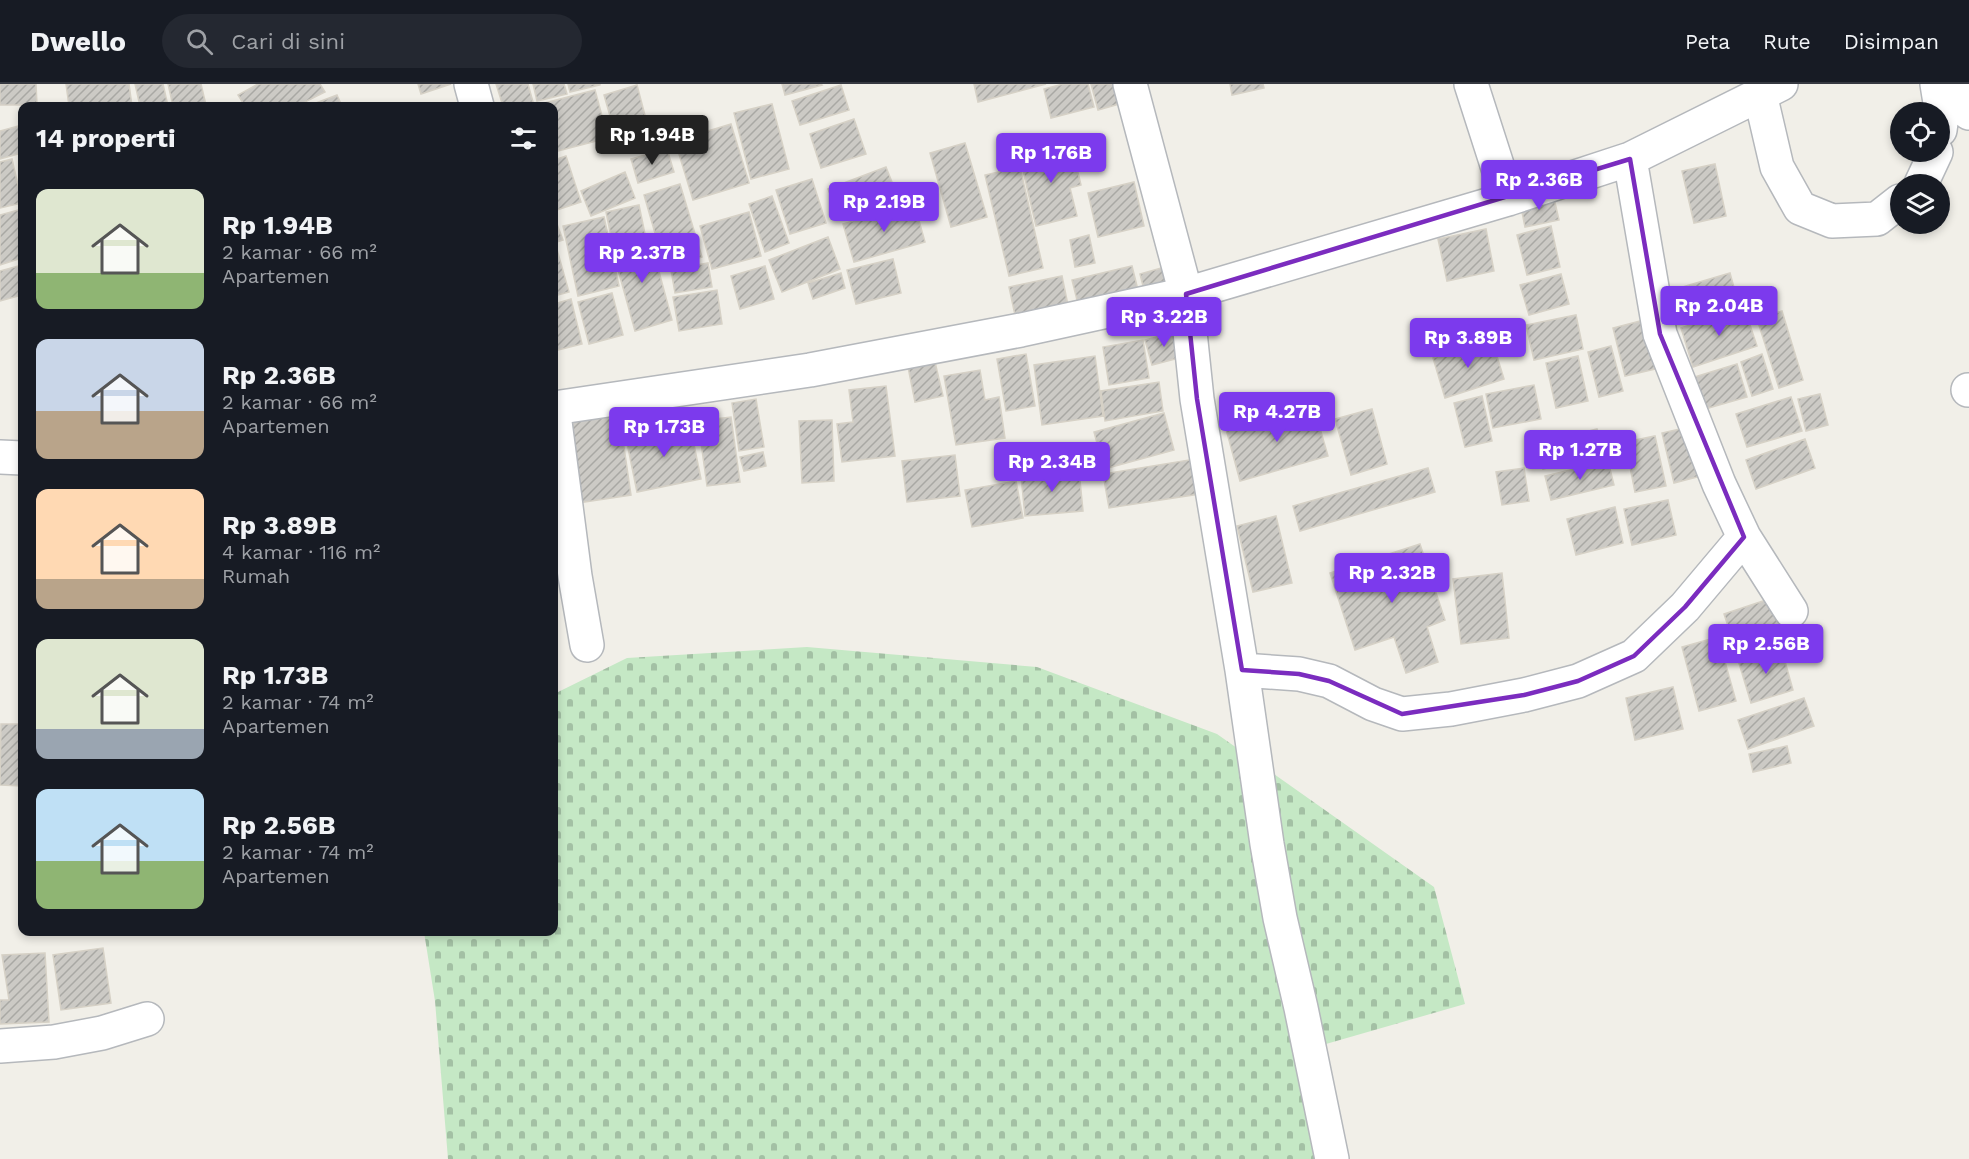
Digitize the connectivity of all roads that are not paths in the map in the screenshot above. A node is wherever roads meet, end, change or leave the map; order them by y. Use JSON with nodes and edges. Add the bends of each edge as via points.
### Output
{"nodes":[{"id":1,"x":471,"y":84,"type":"edge"},
{"id":2,"x":1130,"y":84,"type":"edge"},
{"id":3,"x":1471,"y":84,"type":"edge"},
{"id":4,"x":1937,"y":84,"type":"edge"},
{"id":5,"x":1963,"y":84,"type":"edge"},
{"id":6,"x":1771,"y":89,"type":"edge"},
{"id":7,"x":1724,"y":96,"type":"edge"},
{"id":8,"x":476,"y":102,"type":"edge"},
{"id":9,"x":1940,"y":102,"type":"edge"},
{"id":10,"x":1969,"y":113,"type":"edge"},
{"id":11,"x":1630,"y":159,"type":"junction"},
{"id":12,"x":1508,"y":198,"type":"junction"},
{"id":13,"x":1890,"y":208,"type":"edge"},
{"id":14,"x":1186,"y":294,"type":"junction"},
{"id":15,"x":558,"y":407,"type":"edge"},
{"id":16,"x":558,"y":446,"type":"edge"},
{"id":17,"x":0,"y":457,"type":"edge"},
{"id":18,"x":18,"y":458,"type":"edge"},
{"id":19,"x":1744,"y":537,"type":"junction"},
{"id":20,"x":1791,"y":611,"type":"dead end"},
{"id":21,"x":587,"y":645,"type":"dead end"},
{"id":22,"x":1242,"y":670,"type":"junction"},
{"id":23,"x":147,"y":1019,"type":"dead end"},
{"id":24,"x":0,"y":1046,"type":"edge"},
{"id":25,"x":1332,"y":1159,"type":"edge"}],
"edges":[{"from":1,"to":8,"type":"street"},
{"from":2,"to":14,"type":"street"},
{"from":3,"to":12,"type":"street"},
{"from":4,"to":9,"type":"street"},
{"from":5,"to":10,"type":"street"},
{"from":6,"to":7,"type":"street"},
{"from":6,"to":13,"type":"street","via":[[1777,167],[1800,208],[1832,221],[1876,219]]},
{"from":7,"to":11,"type":"street"},
{"from":11,"to":12,"type":"street"},
{"from":11,"to":19,"type":"street","via":[[1660,334]]},
{"from":12,"to":14,"type":"street"},
{"from":14,"to":15,"type":"street","via":[[810,370]]},
{"from":14,"to":22,"type":"street","via":[[1197,399]]},
{"from":16,"to":21,"type":"street"},
{"from":17,"to":18,"type":"street"},
{"from":19,"to":20,"type":"street"},
{"from":19,"to":22,"type":"street","via":[[1685,607],[1634,656],[1567,684],[1451,709],[1402,714],[1329,681],[1299,674]]},
{"from":22,"to":25,"type":"street","via":[[1280,918]]},
{"from":23,"to":24,"type":"street","via":[[54,1042]]}]}
